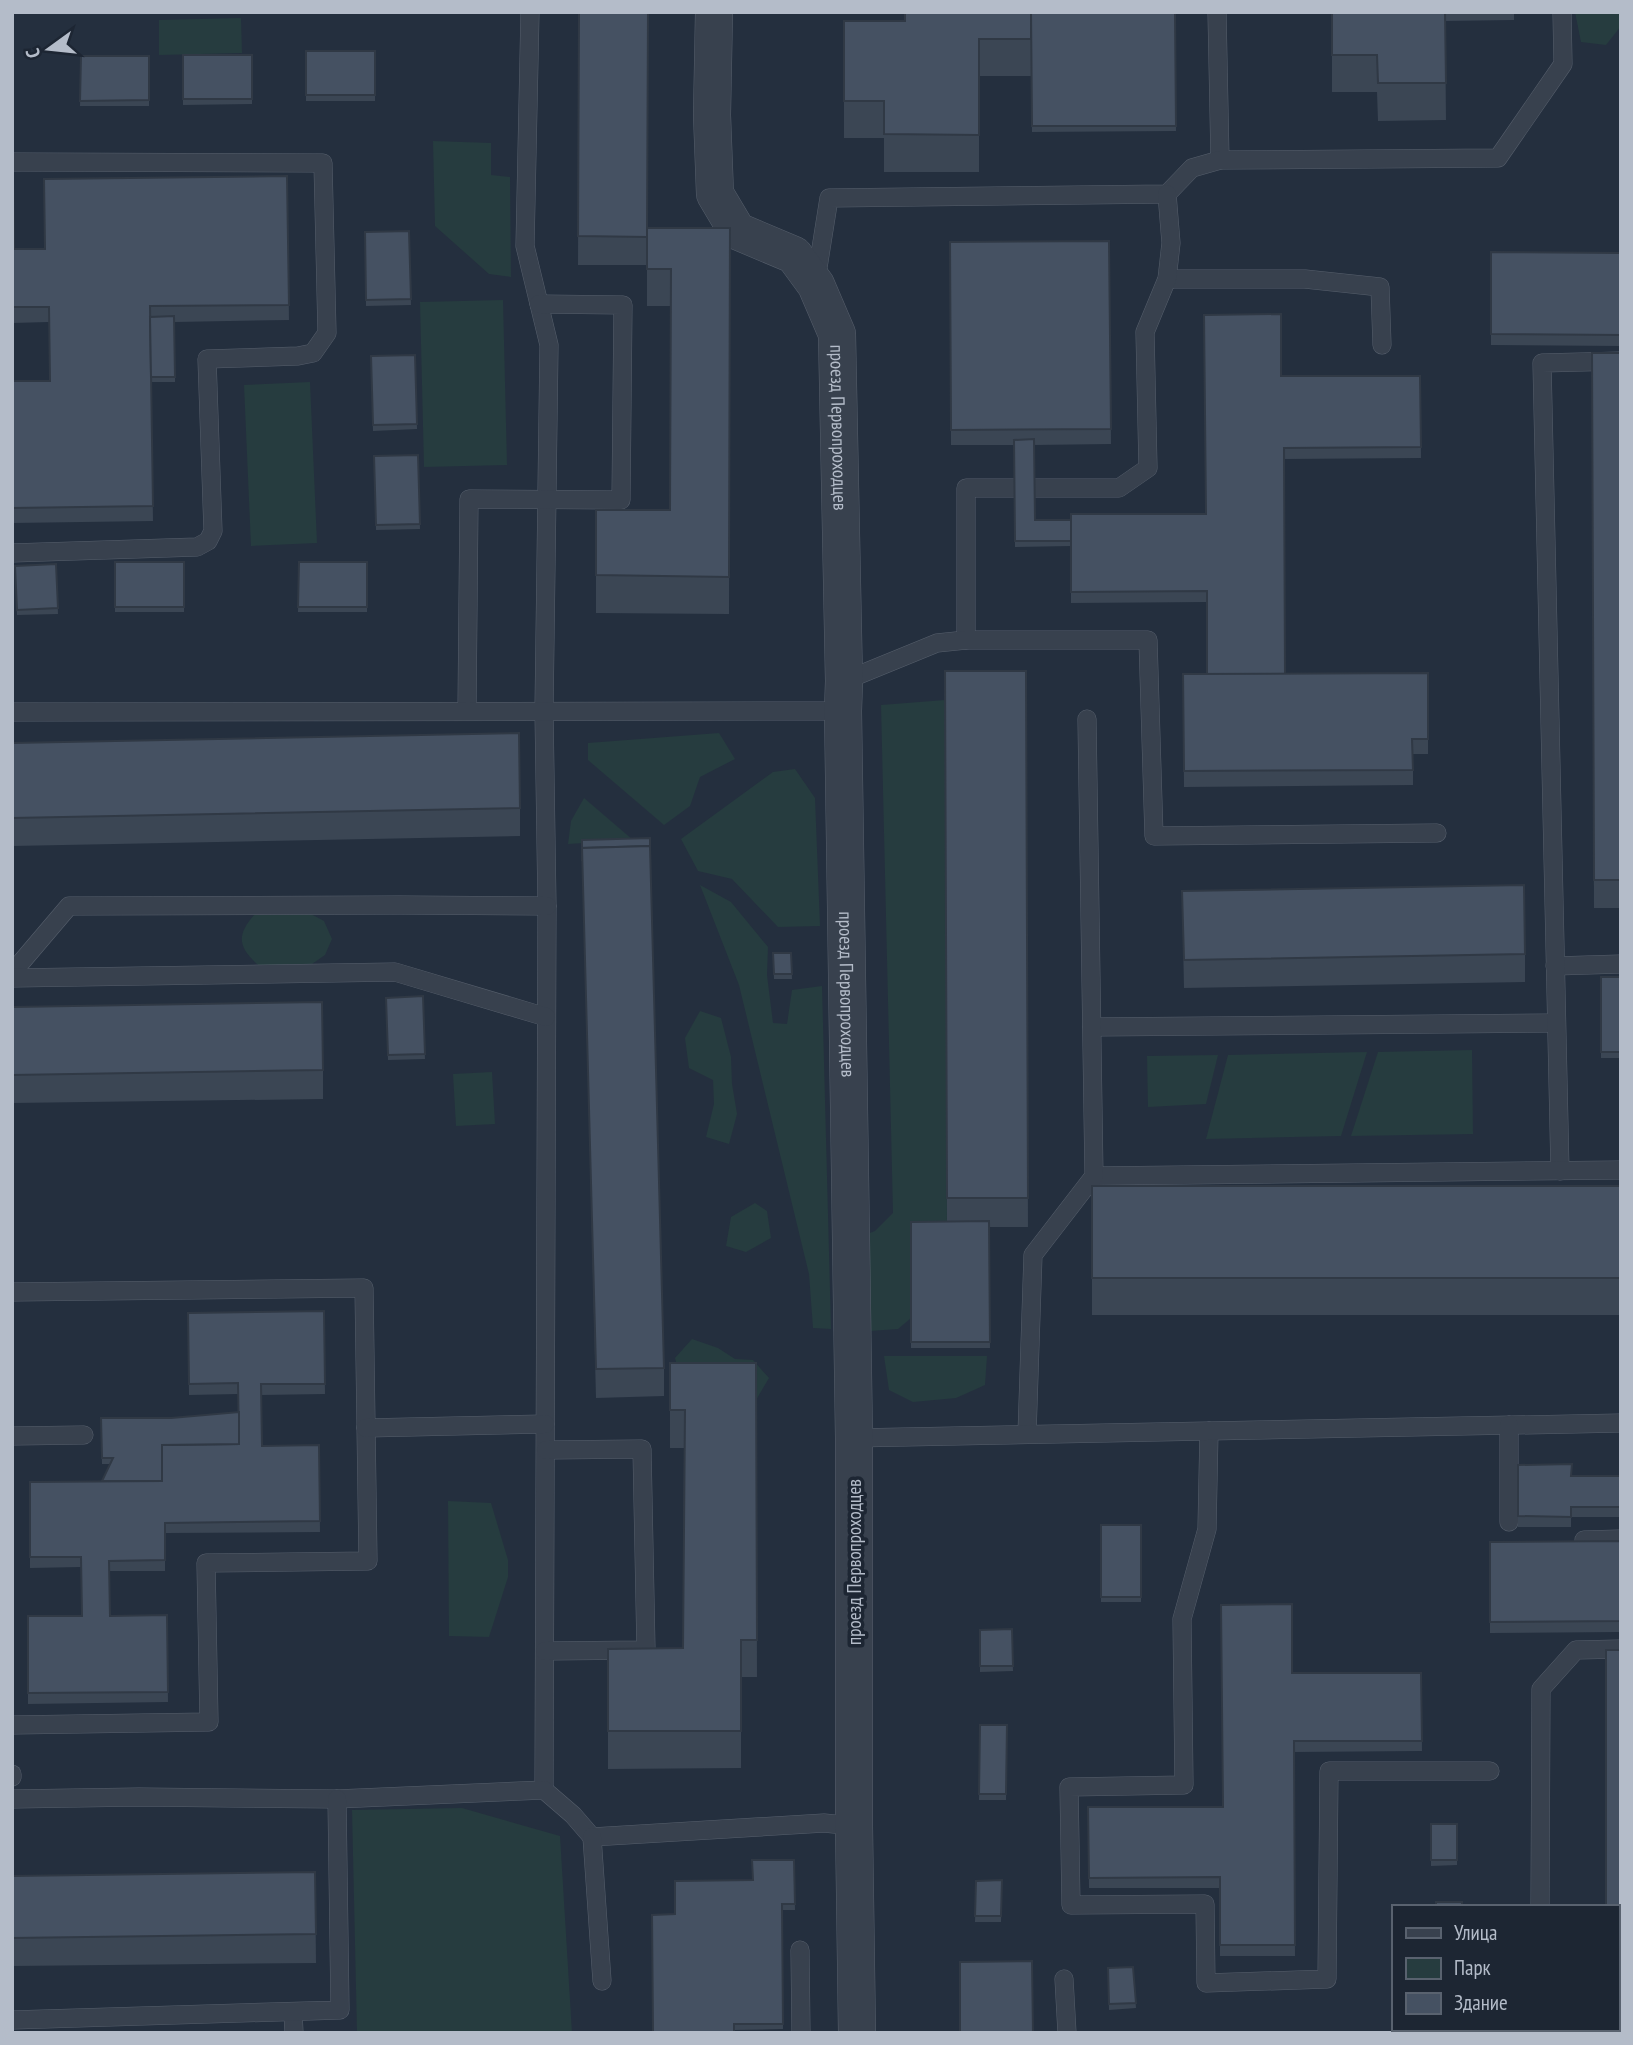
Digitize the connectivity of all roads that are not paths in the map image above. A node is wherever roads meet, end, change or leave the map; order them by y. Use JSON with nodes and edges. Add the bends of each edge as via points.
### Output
{"nodes":[{"id":1,"x":530,"y":12,"type":"edge"},
{"id":2,"x":713,"y":12,"type":"edge"},
{"id":3,"x":1217,"y":12,"type":"edge"},
{"id":4,"x":1562,"y":12,"type":"edge"},
{"id":5,"x":1220,"y":160,"type":"junction"},
{"id":6,"x":12,"y":162,"type":"edge"},
{"id":7,"x":1167,"y":194,"type":"junction"},
{"id":8,"x":1167,"y":279,"type":"junction"},
{"id":9,"x":816,"y":285,"type":"junction"},
{"id":10,"x":540,"y":304,"type":"junction"},
{"id":11,"x":1382,"y":345,"type":"dead end"},
{"id":12,"x":1621,"y":361,"type":"edge"},
{"id":13,"x":547,"y":500,"type":"junction"},
{"id":14,"x":12,"y":553,"type":"edge"},
{"id":15,"x":966,"y":639,"type":"junction"},
{"id":16,"x":843,"y":696,"type":"junction"},
{"id":17,"x":467,"y":711,"type":"junction"},
{"id":18,"x":544,"y":711,"type":"junction"},
{"id":19,"x":12,"y":712,"type":"edge"},
{"id":20,"x":1087,"y":719,"type":"dead end"},
{"id":21,"x":1437,"y":832,"type":"dead end"},
{"id":22,"x":547,"y":906,"type":"junction"},
{"id":23,"x":1621,"y":964,"type":"edge"},
{"id":24,"x":1555,"y":965,"type":"junction"},
{"id":25,"x":12,"y":976,"type":"edge"},
{"id":26,"x":546,"y":1017,"type":"junction"},
{"id":27,"x":1556,"y":1023,"type":"junction"},
{"id":28,"x":1092,"y":1027,"type":"junction"},
{"id":29,"x":1621,"y":1170,"type":"edge"},
{"id":30,"x":1560,"y":1171,"type":"junction"},
{"id":31,"x":1094,"y":1176,"type":"junction"},
{"id":32,"x":12,"y":1292,"type":"edge"},
{"id":33,"x":1621,"y":1423,"type":"edge"},
{"id":34,"x":545,"y":1424,"type":"junction"},
{"id":35,"x":1509,"y":1425,"type":"junction"},
{"id":36,"x":366,"y":1428,"type":"junction"},
{"id":37,"x":1209,"y":1431,"type":"junction"},
{"id":38,"x":1027,"y":1434,"type":"junction"},
{"id":39,"x":83,"y":1435,"type":"dead end"},
{"id":40,"x":12,"y":1436,"type":"edge"},
{"id":41,"x":854,"y":1438,"type":"junction"},
{"id":42,"x":546,"y":1450,"type":"junction"},
{"id":43,"x":1509,"y":1522,"type":"dead end"},
{"id":44,"x":1584,"y":1539,"type":"edge"},
{"id":45,"x":1621,"y":1539,"type":"edge"},
{"id":46,"x":1621,"y":1649,"type":"edge"},
{"id":47,"x":545,"y":1651,"type":"junction"},
{"id":48,"x":12,"y":1724,"type":"edge"},
{"id":49,"x":1490,"y":1771,"type":"dead end"},
{"id":50,"x":544,"y":1790,"type":"junction"},
{"id":51,"x":12,"y":1799,"type":"edge"},
{"id":52,"x":337,"y":1799,"type":"junction"},
{"id":53,"x":854,"y":1826,"type":"junction"},
{"id":54,"x":592,"y":1837,"type":"junction"},
{"id":55,"x":1540,"y":1905,"type":"edge"},
{"id":56,"x":800,"y":1950,"type":"dead end"},
{"id":57,"x":1064,"y":1979,"type":"dead end"},
{"id":58,"x":602,"y":1981,"type":"dead end"},
{"id":59,"x":293,"y":2012,"type":"junction"},
{"id":60,"x":221,"y":2014,"type":"junction"},
{"id":61,"x":12,"y":2020,"type":"edge"},
{"id":62,"x":222,"y":2033,"type":"edge"},
{"id":63,"x":294,"y":2033,"type":"edge"},
{"id":64,"x":801,"y":2033,"type":"edge"},
{"id":65,"x":857,"y":2033,"type":"edge"},
{"id":66,"x":1067,"y":2033,"type":"edge"}],
"edges":[{"from":1,"to":10,"type":"lane","via":[[525,246]]},
{"from":2,"to":9,"type":"street","name":"проезд Первопроходцев","via":[[715,194],[737,231],[794,254]]},
{"from":3,"to":5,"type":"lane"},
{"from":4,"to":5,"type":"lane","via":[[1563,64],[1498,158]]},
{"from":5,"to":7,"type":"lane","via":[[1192,168]]},
{"from":6,"to":14,"type":"lane","via":[[323,163],[327,333],[313,353],[207,359],[214,531],[208,541],[197,547]]},
{"from":7,"to":8,"type":"lane","via":[[1171,243]]},
{"from":7,"to":9,"type":"lane","via":[[829,198]]},
{"from":8,"to":11,"type":"lane","via":[[1305,279],[1380,287]]},
{"from":8,"to":15,"type":"lane","via":[[1145,332],[1148,468],[1119,488],[966,488]]},
{"from":9,"to":16,"type":"street","name":"проезд Первопроходцев","via":[[837,334]]},
{"from":10,"to":13,"type":"lane","via":[[549,345]]},
{"from":10,"to":13,"type":"lane","via":[[623,305],[621,500]]},
{"from":12,"to":24,"type":"lane","via":[[1542,363]]},
{"from":13,"to":17,"type":"lane","via":[[469,499]]},
{"from":13,"to":18,"type":"lane"},
{"from":15,"to":16,"type":"lane","via":[[937,643]]},
{"from":15,"to":21,"type":"lane","via":[[1148,640],[1154,836]]},
{"from":16,"to":18,"type":"lane"},
{"from":16,"to":41,"type":"street","name":"проезд Первопроходцев"},
{"from":17,"to":18,"type":"lane"},
{"from":17,"to":19,"type":"lane"},
{"from":18,"to":22,"type":"lane"},
{"from":20,"to":28,"type":"lane"},
{"from":22,"to":25,"type":"lane","via":[[69,906]]},
{"from":22,"to":26,"type":"lane"},
{"from":23,"to":24,"type":"lane"},
{"from":24,"to":27,"type":"lane"},
{"from":25,"to":26,"type":"lane","via":[[395,972]]},
{"from":26,"to":34,"type":"lane"},
{"from":27,"to":28,"type":"lane"},
{"from":27,"to":30,"type":"lane"},
{"from":28,"to":31,"type":"lane"},
{"from":29,"to":30,"type":"lane"},
{"from":30,"to":31,"type":"lane"},
{"from":31,"to":38,"type":"lane","via":[[1033,1255]]},
{"from":32,"to":36,"type":"lane","via":[[364,1288]]},
{"from":33,"to":35,"type":"lane"},
{"from":34,"to":36,"type":"lane"},
{"from":34,"to":42,"type":"lane"},
{"from":35,"to":37,"type":"lane"},
{"from":35,"to":43,"type":"lane"},
{"from":36,"to":48,"type":"lane","via":[[368,1561],[206,1563],[209,1722]]},
{"from":37,"to":38,"type":"lane"},
{"from":37,"to":49,"type":"lane","via":[[1207,1529],[1182,1619],[1184,1785],[1069,1787],[1071,1905],[1205,1904],[1206,1983],[1327,1979],[1329,1771]]},
{"from":38,"to":41,"type":"lane"},
{"from":39,"to":40,"type":"lane"},
{"from":41,"to":53,"type":"street","name":"проезд Первопроходцев"},
{"from":42,"to":47,"type":"lane"},
{"from":42,"to":47,"type":"lane","via":[[642,1449],[646,1650]]},
{"from":44,"to":45,"type":"lane"},
{"from":46,"to":55,"type":"lane","via":[[1576,1650],[1541,1689]]},
{"from":47,"to":50,"type":"lane"},
{"from":50,"to":52,"type":"lane"},
{"from":50,"to":54,"type":"lane"},
{"from":51,"to":52,"type":"lane"},
{"from":52,"to":59,"type":"lane","via":[[340,2010]]},
{"from":53,"to":54,"type":"lane"},
{"from":53,"to":65,"type":"street","name":"проезд Первопроходцев"},
{"from":54,"to":58,"type":"lane"},
{"from":56,"to":64,"type":"lane"},
{"from":57,"to":66,"type":"lane"},
{"from":59,"to":60,"type":"lane"},
{"from":59,"to":63,"type":"lane"},
{"from":60,"to":61,"type":"lane"},
{"from":60,"to":62,"type":"lane"}]}
